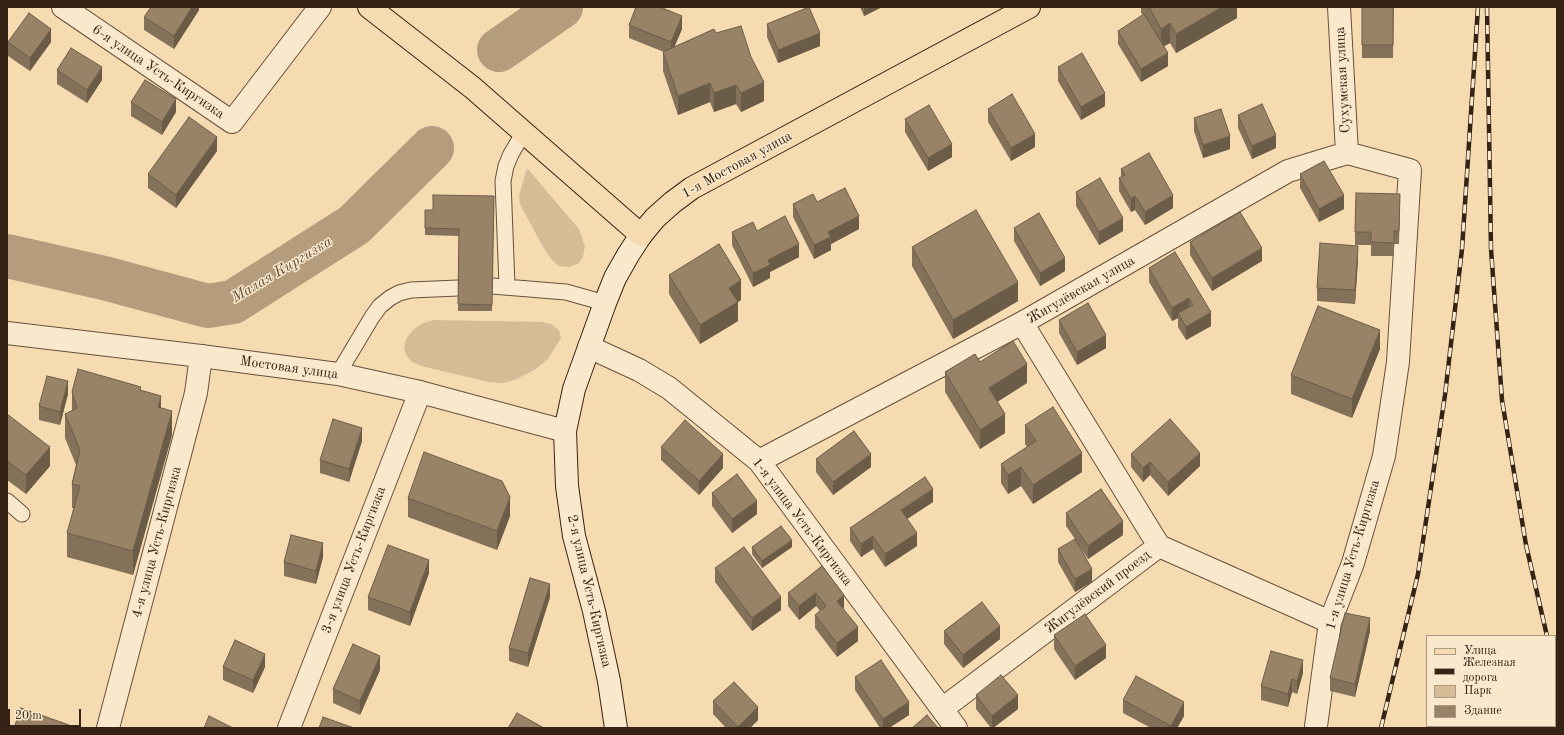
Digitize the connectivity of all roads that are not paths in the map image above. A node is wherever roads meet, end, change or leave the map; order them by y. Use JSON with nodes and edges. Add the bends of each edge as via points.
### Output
{"nodes":[{"id":1,"x":63,"y":7,"type":"edge"},
{"id":2,"x":320,"y":7,"type":"edge"},
{"id":3,"x":369,"y":7,"type":"edge"},
{"id":4,"x":1029,"y":7,"type":"edge"},
{"id":5,"x":1339,"y":7,"type":"edge"},
{"id":6,"x":524,"y":132,"type":"junction"},
{"id":7,"x":1347,"y":153,"type":"junction"},
{"id":8,"x":641,"y":235,"type":"junction"},
{"id":9,"x":458,"y":288,"type":"edge"},
{"id":10,"x":605,"y":303,"type":"junction"},
{"id":11,"x":1022,"y":323,"type":"junction"},
{"id":12,"x":7,"y":333,"type":"edge"},
{"id":13,"x":589,"y":347,"type":"junction"},
{"id":14,"x":202,"y":356,"type":"junction"},
{"id":15,"x":338,"y":374,"type":"junction"},
{"id":16,"x":420,"y":392,"type":"junction"},
{"id":17,"x":565,"y":431,"type":"junction"},
{"id":18,"x":759,"y":461,"type":"junction"},
{"id":19,"x":7,"y":501,"type":"edge"},
{"id":20,"x":22,"y":514,"type":"dead end"},
{"id":21,"x":1159,"y":546,"type":"junction"},
{"id":22,"x":1330,"y":622,"type":"junction"},
{"id":23,"x":942,"y":709,"type":"junction"},
{"id":24,"x":1316,"y":726,"type":"dead end"},
{"id":25,"x":108,"y":728,"type":"edge"},
{"id":26,"x":289,"y":728,"type":"edge"},
{"id":27,"x":616,"y":728,"type":"edge"},
{"id":28,"x":956,"y":728,"type":"edge"}],
"edges":[{"from":1,"to":2,"type":"street","name":"6-я улица Усть-Киргизка","via":[[232,122]]},
{"from":3,"to":6,"type":"main road","via":[[473,88]]},
{"from":4,"to":8,"type":"main road","name":"1-я Мостовая улица","via":[[692,188],[655,218]]},
{"from":5,"to":7,"type":"street","name":"Сухумская улица"},
{"from":6,"to":8,"type":"main road"},
{"from":6,"to":10,"type":"lane","via":[[511,154],[503,181],[500,286],[566,292]]},
{"from":7,"to":11,"type":"street","name":"Жигулёвская улица","via":[[1288,171]]},
{"from":7,"to":22,"type":"street","name":"1-я улица Усть-Киргизка","via":[[1410,170],[1398,362],[1384,456],[1353,563]]},
{"from":8,"to":10,"type":"street","name":"1-я Мостовая улица","via":[[615,278]]},
{"from":9,"to":15,"type":"lane","via":[[411,290],[390,298],[372,317]]},
{"from":10,"to":13,"type":"street","name":"1-я Мостовая улица"},
{"from":11,"to":18,"type":"street","name":"Жигулёвская улица"},
{"from":11,"to":21,"type":"street","name":"Жигулёвский проезд"},
{"from":12,"to":14,"type":"street","name":"Мостовая улица"},
{"from":13,"to":17,"type":"street","name":"1-я Мостовая улица","via":[[574,389]]},
{"from":13,"to":18,"type":"street","name":"1-я улица Усть-Киргизка","via":[[639,370],[669,388]]},
{"from":14,"to":15,"type":"street","name":"Мостовая улица"},
{"from":14,"to":25,"type":"street","name":"4-я улица Усть-Киргизка","via":[[196,394]]},
{"from":15,"to":16,"type":"street","name":"Мостовая улица"},
{"from":16,"to":17,"type":"street","name":"Мостовая улица"},
{"from":16,"to":26,"type":"street","name":"3-я улица Усть-Киргизка"},
{"from":17,"to":27,"type":"street","name":"2-я улица Усть-Киргизка","via":[[567,486],[574,536],[594,611]]},
{"from":18,"to":23,"type":"street","name":"1-я улица Усть-Киргизка"},
{"from":19,"to":20,"type":"lane"},
{"from":21,"to":22,"type":"street"},
{"from":21,"to":23,"type":"street","name":"Жигулёвский проезд"},
{"from":22,"to":24,"type":"street","name":"1-я улица Усть-Киргизка"},
{"from":23,"to":28,"type":"street","name":"1-я улица Усть-Киргизка"}]}
